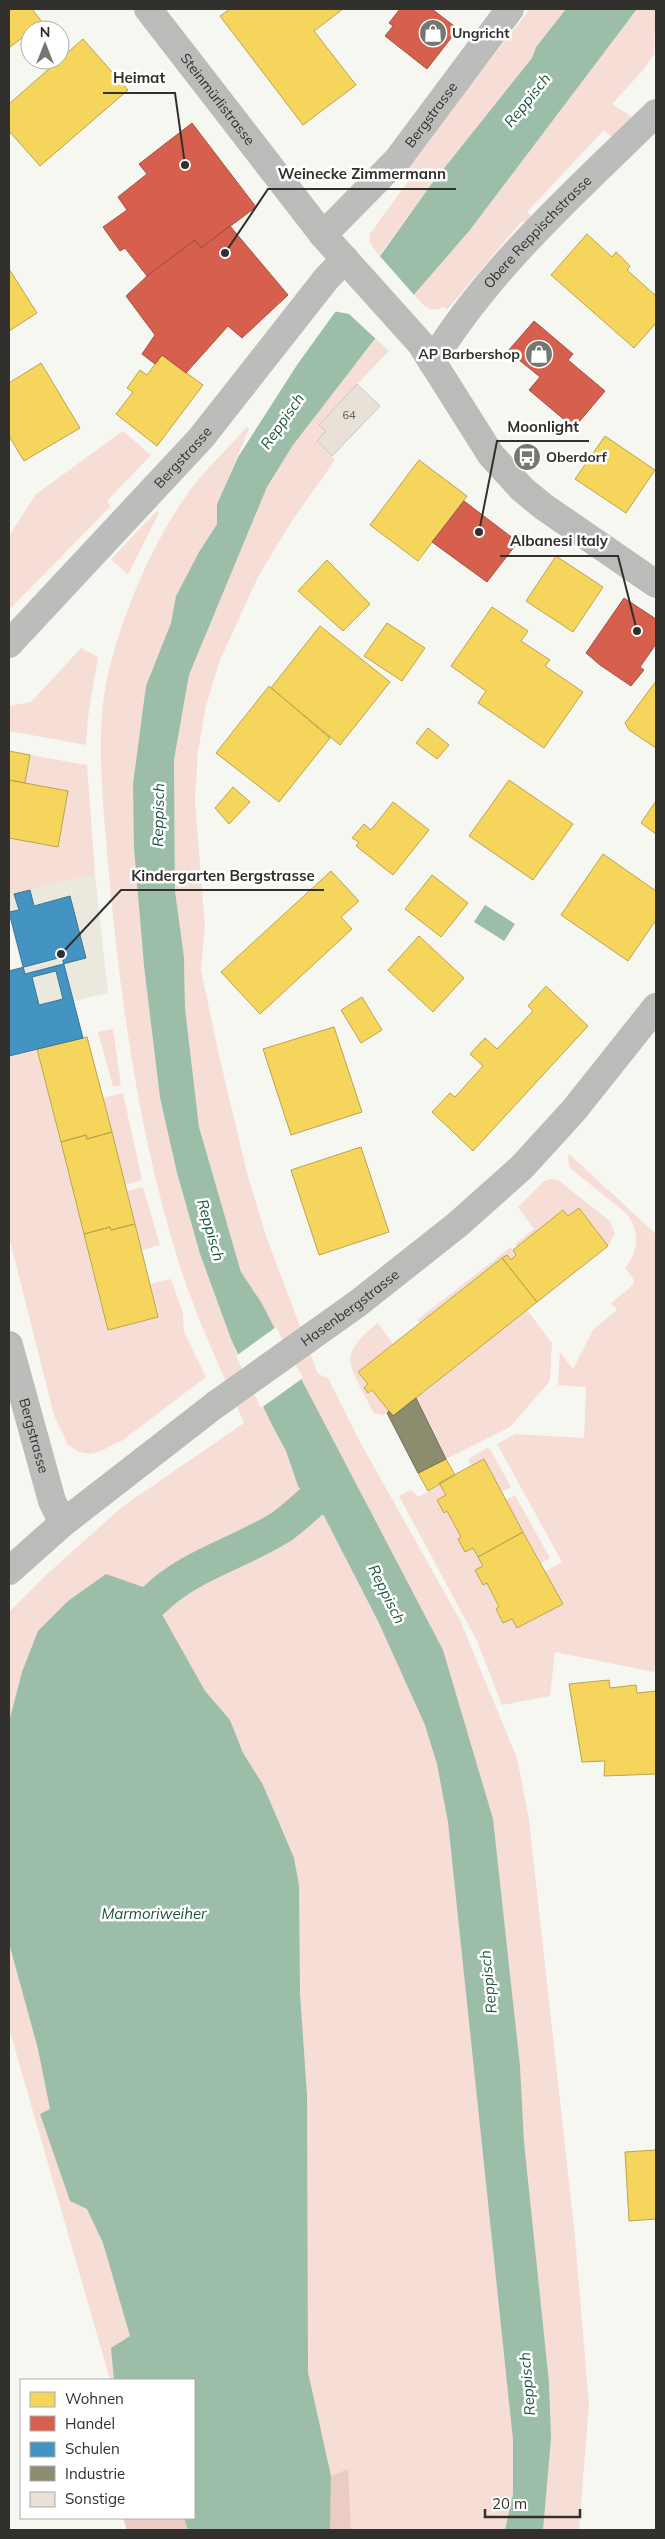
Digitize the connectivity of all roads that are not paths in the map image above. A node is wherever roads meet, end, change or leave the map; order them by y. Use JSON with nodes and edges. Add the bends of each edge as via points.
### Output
{"nodes":[{"id":1,"x":148,"y":9,"type":"edge"},
{"id":2,"x":510,"y":9,"type":"edge"},
{"id":3,"x":656,"y":113,"type":"edge"},
{"id":4,"x":323,"y":235,"type":"junction"},
{"id":5,"x":350,"y":266,"type":"junction"},
{"id":6,"x":432,"y":362,"type":"junction"},
{"id":7,"x":656,"y":584,"type":"edge"},
{"id":8,"x":9,"y":644,"type":"edge"},
{"id":9,"x":656,"y":1007,"type":"edge"},
{"id":10,"x":9,"y":1345,"type":"edge"},
{"id":11,"x":63,"y":1523,"type":"junction"},
{"id":12,"x":9,"y":1571,"type":"edge"}],
"edges":[{"from":1,"to":4,"type":"street","name":"Steinmürlistrasse"},
{"from":2,"to":4,"type":"street","name":"Bergstrasse","via":[[398,159]]},
{"from":3,"to":6,"type":"street","name":"Obere Reppischstrasse","via":[[531,235],[448,335]]},
{"from":4,"to":5,"type":"street","name":"Steinmürlistrasse"},
{"from":5,"to":6,"type":"street","name":"Steinmürlistrasse","via":[[407,327]]},
{"from":5,"to":8,"type":"street","name":"Bergstrasse","via":[[326,279],[202,438]]},
{"from":6,"to":7,"type":"street","name":"Steinmürlistrasse","via":[[491,455],[522,489]]},
{"from":9,"to":11,"type":"street","name":"Hasenbergstrasse","via":[[574,1110],[522,1167],[457,1225],[357,1304],[215,1405]]},
{"from":10,"to":11,"type":"street","name":"Bergstrasse","via":[[52,1501]]},
{"from":11,"to":12,"type":"street","name":"Hasenbergstrasse"}]}
